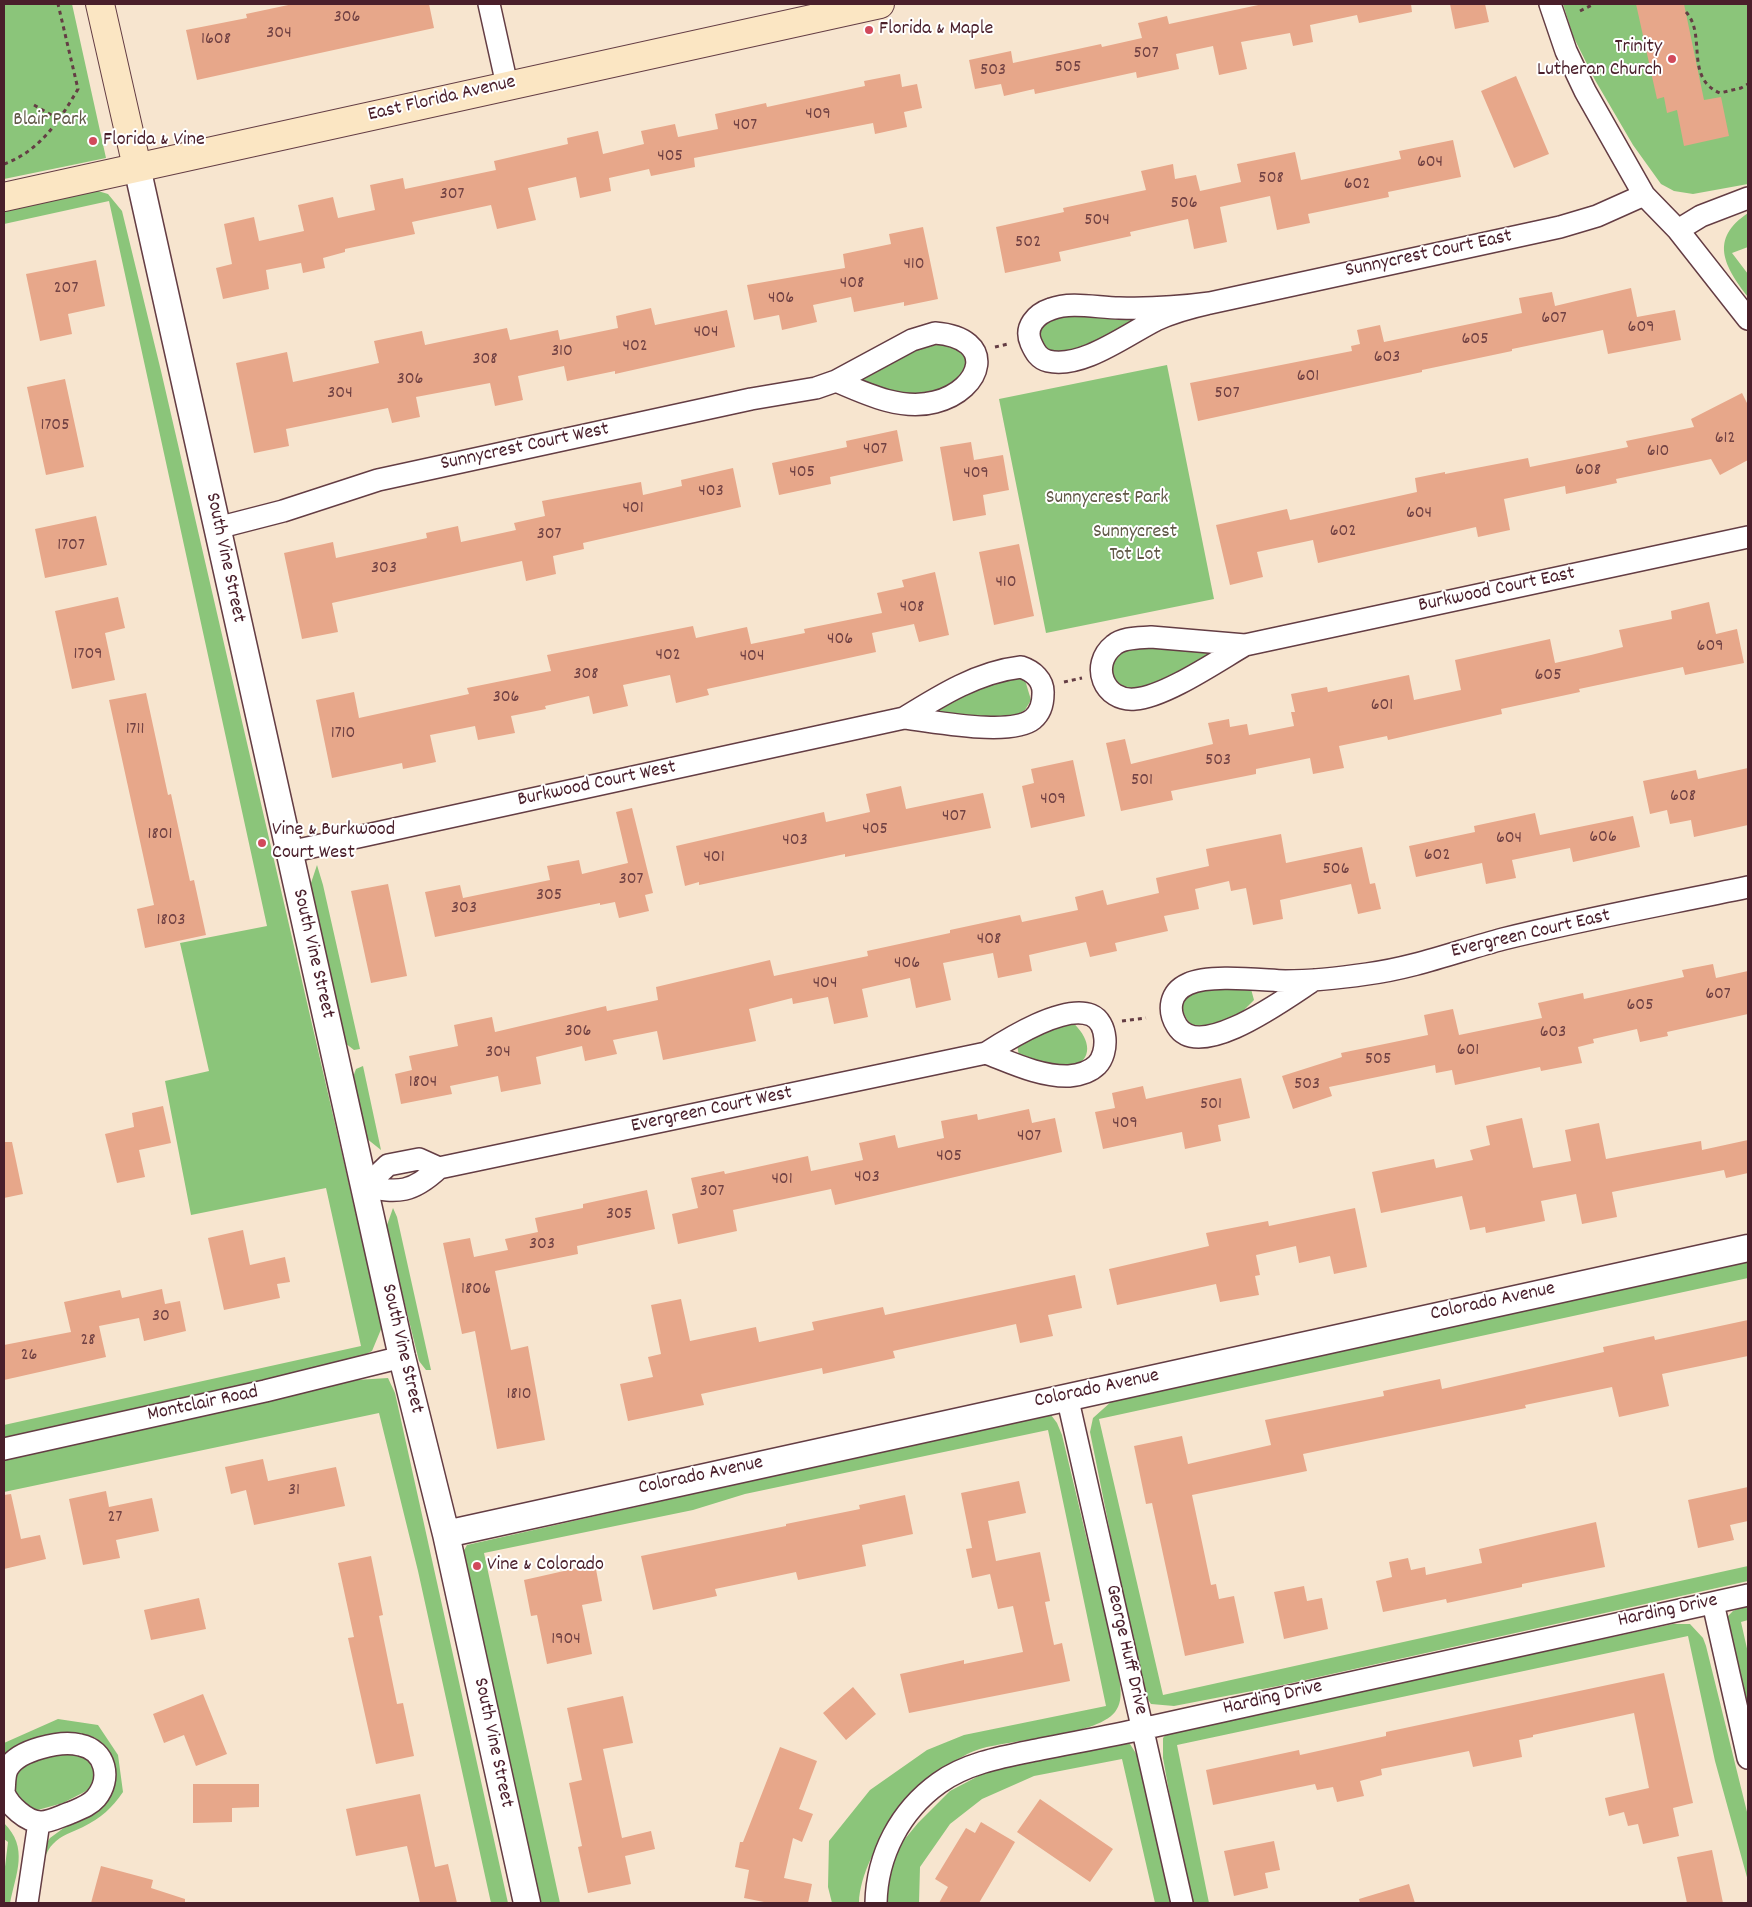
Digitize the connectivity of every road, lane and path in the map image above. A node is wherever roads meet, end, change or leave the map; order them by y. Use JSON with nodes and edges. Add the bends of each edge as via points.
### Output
{"nodes":[{"id":1,"x":58,"y":4,"type":"edge"},
{"id":2,"x":100,"y":4,"type":"edge"},
{"id":3,"x":488,"y":4,"type":"edge"},
{"id":4,"x":878,"y":4,"type":"edge"},
{"id":5,"x":1550,"y":4,"type":"edge"},
{"id":6,"x":1594,"y":4,"type":"edge"},
{"id":7,"x":1580,"y":11,"type":"dead end"},
{"id":8,"x":1686,"y":12,"type":"dead end"},
{"id":9,"x":1748,"y":84,"type":"edge"},
{"id":10,"x":507,"y":85,"type":"junction"},
{"id":11,"x":34,"y":105,"type":"dead end"},
{"id":12,"x":60,"y":120,"type":"junction"},
{"id":13,"x":4,"y":164,"type":"edge"},
{"id":14,"x":137,"y":168,"type":"junction"},
{"id":15,"x":4,"y":196,"type":"edge"},
{"id":16,"x":1644,"y":196,"type":"junction"},
{"id":17,"x":1748,"y":198,"type":"edge"},
{"id":18,"x":1678,"y":230,"type":"junction"},
{"id":19,"x":1210,"y":303,"type":"junction"},
{"id":20,"x":1748,"y":319,"type":"edge"},
{"id":21,"x":1011,"y":344,"type":"dead end"},
{"id":22,"x":986,"y":350,"type":"dead end"},
{"id":23,"x":836,"y":380,"type":"junction"},
{"id":24,"x":217,"y":528,"type":"junction"},
{"id":25,"x":1748,"y":537,"type":"edge"},
{"id":26,"x":1245,"y":645,"type":"junction"},
{"id":27,"x":1088,"y":677,"type":"dead end"},
{"id":28,"x":1056,"y":684,"type":"dead end"},
{"id":29,"x":904,"y":718,"type":"junction"},
{"id":30,"x":289,"y":852,"type":"junction"},
{"id":31,"x":1748,"y":887,"type":"edge"},
{"id":32,"x":1314,"y":980,"type":"junction"},
{"id":33,"x":1146,"y":1018,"type":"dead end"},
{"id":34,"x":1120,"y":1022,"type":"dead end"},
{"id":35,"x":986,"y":1053,"type":"junction"},
{"id":36,"x":365,"y":1187,"type":"junction"},
{"id":37,"x":1748,"y":1248,"type":"edge"},
{"id":38,"x":402,"y":1358,"type":"junction"},
{"id":39,"x":1067,"y":1396,"type":"junction"},
{"id":40,"x":4,"y":1449,"type":"edge"},
{"id":41,"x":446,"y":1534,"type":"junction"},
{"id":42,"x":1748,"y":1595,"type":"edge"},
{"id":43,"x":1713,"y":1603,"type":"junction"},
{"id":44,"x":1143,"y":1729,"type":"junction"},
{"id":45,"x":1748,"y":1758,"type":"edge"},
{"id":46,"x":4,"y":1792,"type":"edge"},
{"id":47,"x":39,"y":1822,"type":"junction"},
{"id":48,"x":27,"y":1903,"type":"edge"},
{"id":49,"x":527,"y":1903,"type":"edge"},
{"id":50,"x":876,"y":1903,"type":"edge"},
{"id":51,"x":1182,"y":1903,"type":"edge"}],
"edges":[{"from":1,"to":12,"type":"path","via":[[78,89]]},
{"from":2,"to":14,"type":"main road","name":"South Vine Street"},
{"from":3,"to":10,"type":"street"},
{"from":4,"to":10,"type":"main road","name":"East Florida Avenue"},
{"from":5,"to":16,"type":"street","via":[[1566,51],[1585,91]]},
{"from":6,"to":7,"type":"path"},
{"from":8,"to":9,"type":"path","via":[[1696,28],[1697,63],[1707,82],[1720,93]]},
{"from":10,"to":14,"type":"main road","name":"East Florida Avenue"},
{"from":11,"to":12,"type":"path"},
{"from":12,"to":13,"type":"path","via":[[35,147]]},
{"from":14,"to":15,"type":"main road","name":"East Florida Avenue"},
{"from":14,"to":24,"type":"street","name":"South Vine Street"},
{"from":16,"to":18,"type":"street"},
{"from":16,"to":19,"type":"street","name":"Sunnycrest Court East","via":[[1560,227]]},
{"from":17,"to":18,"type":"street","via":[[1701,216]]},
{"from":18,"to":20,"type":"street"},
{"from":19,"to":19,"type":"street","name":"Sunnycrest Court East","via":[[1167,308],[1052,308],[1035,318],[1030,326],[1030,340],[1043,360],[1058,364],[1084,358],[1158,319]]},
{"from":21,"to":22,"type":"path"},
{"from":23,"to":23,"type":"street","name":"Sunnycrest Court West","via":[[912,340],[935,333],[965,341],[976,352],[978,364],[973,377],[955,393],[936,402],[891,401]]},
{"from":23,"to":24,"type":"street","name":"Sunnycrest Court West","via":[[816,388],[751,399],[387,478]]},
{"from":24,"to":30,"type":"street","name":"South Vine Street"},
{"from":25,"to":26,"type":"street","name":"Burkwood Court East"},
{"from":26,"to":26,"type":"street","name":"Burkwood Court East","via":[[1151,637],[1124,640],[1104,656],[1100,667],[1110,692],[1123,699],[1137,699],[1187,679]]},
{"from":27,"to":28,"type":"path"},
{"from":29,"to":29,"type":"street","name":"Burkwood Court West","via":[[999,729],[1023,724],[1034,718],[1042,707],[1041,682],[1032,671],[1021,666],[998,669],[947,692]]},
{"from":29,"to":30,"type":"street","name":"Burkwood Court West"},
{"from":30,"to":36,"type":"street","name":"South Vine Street"},
{"from":31,"to":32,"type":"street","name":"Evergreen Court East","via":[[1505,939],[1422,964]]},
{"from":32,"to":32,"type":"street","name":"Evergreen Court East","via":[[1206,979],[1188,984],[1176,992],[1171,1001],[1171,1014],[1184,1034],[1199,1038],[1222,1033],[1250,1021]]},
{"from":33,"to":34,"type":"path"},
{"from":35,"to":35,"type":"street","name":"Evergreen Court West","via":[[1047,1074],[1072,1076],[1089,1071],[1098,1064],[1104,1052],[1104,1037],[1101,1024],[1091,1015],[1073,1014],[1051,1018]]},
{"from":35,"to":36,"type":"street","name":"Evergreen Court West","via":[[439,1168],[419,1159],[388,1165]]},
{"from":36,"to":38,"type":"street","name":"South Vine Street"},
{"from":37,"to":39,"type":"street","name":"Colorado Avenue"},
{"from":38,"to":40,"type":"street","name":"Montclair Road","via":[[256,1394]]},
{"from":38,"to":41,"type":"street","name":"South Vine Street"},
{"from":39,"to":41,"type":"street","name":"Colorado Avenue"},
{"from":39,"to":44,"type":"street","name":"George Huff Drive"},
{"from":41,"to":49,"type":"street","name":"South Vine Street"},
{"from":42,"to":43,"type":"street","name":"Harding Drive"},
{"from":43,"to":44,"type":"street","name":"Harding Drive"},
{"from":43,"to":45,"type":"street"},
{"from":44,"to":50,"type":"street","name":"Harding Drive","via":[[1007,1756],[967,1768],[940,1782],[911,1808],[893,1834],[876,1883]]},
{"from":44,"to":51,"type":"street","name":"George Huff Drive"},
{"from":46,"to":47,"type":"street","via":[[16,1811]]},
{"from":46,"to":47,"type":"street","via":[[6,1770],[26,1752],[64,1744],[80,1744],[96,1751],[102,1759],[105,1773],[103,1787],[95,1799],[84,1808]]},
{"from":47,"to":48,"type":"street"}]}
